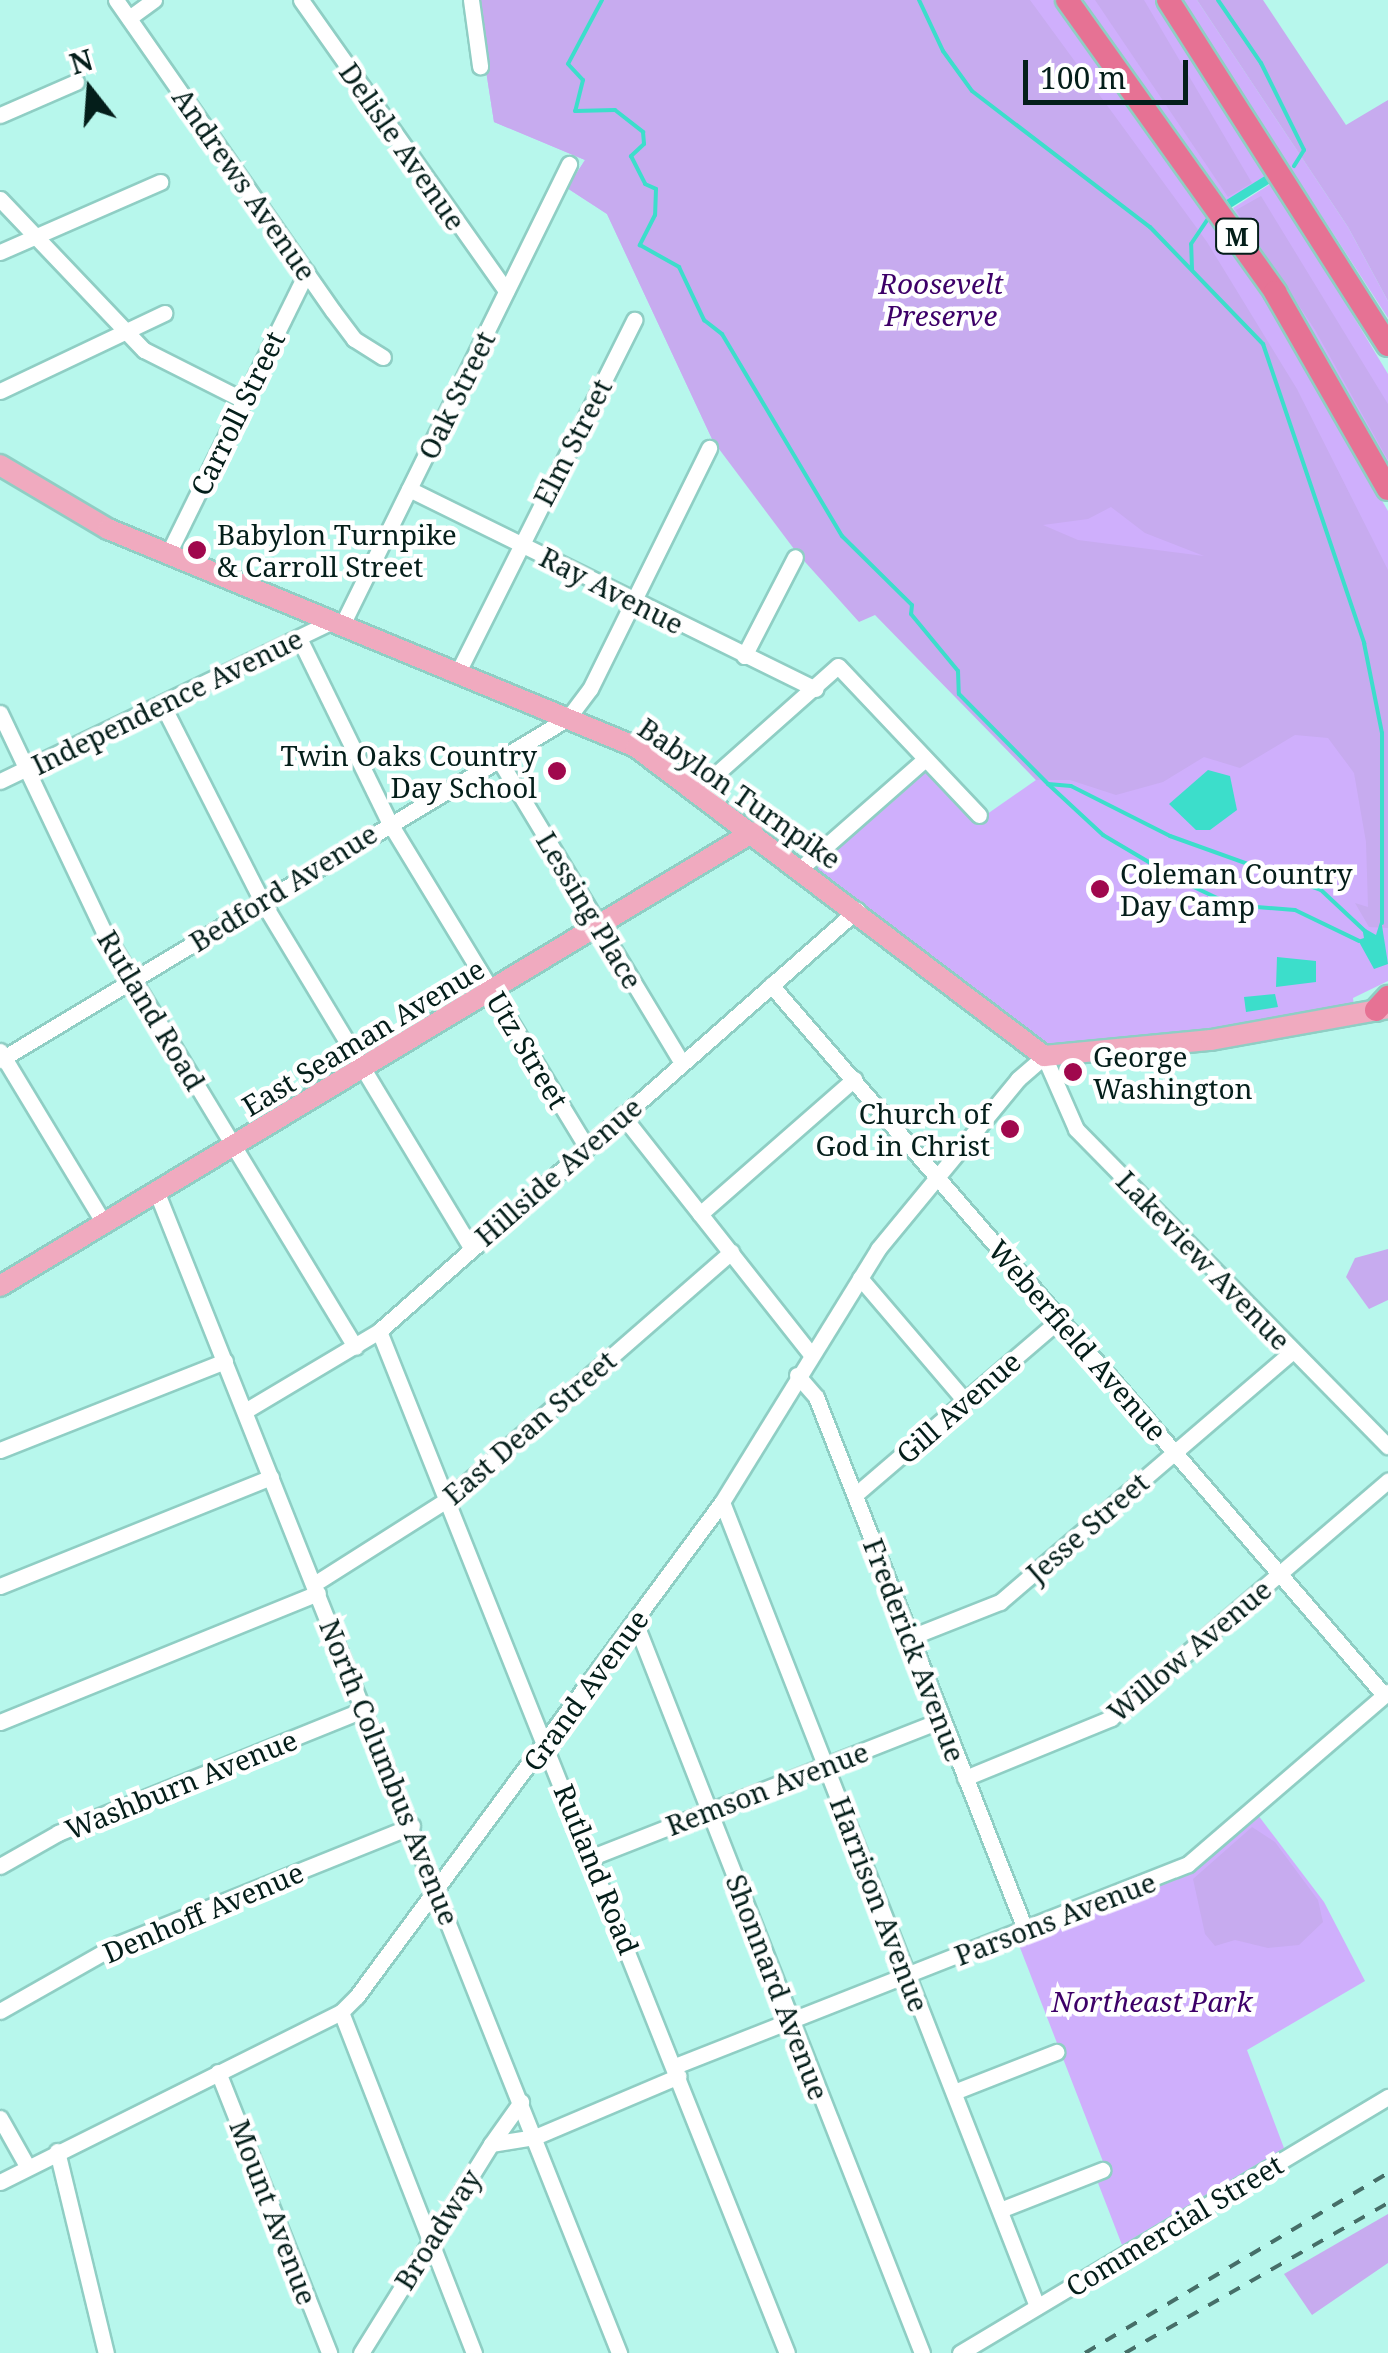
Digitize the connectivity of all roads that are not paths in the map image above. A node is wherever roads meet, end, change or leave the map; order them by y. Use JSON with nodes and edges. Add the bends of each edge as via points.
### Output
{"nodes":[{"id":1,"x":116,"y":0,"type":"edge"},
{"id":2,"x":154,"y":0,"type":"edge"},
{"id":3,"x":300,"y":0,"type":"edge"},
{"id":4,"x":472,"y":0,"type":"edge"},
{"id":5,"x":1067,"y":0,"type":"edge"},
{"id":6,"x":1168,"y":0,"type":"edge"},
{"id":7,"x":129,"y":18,"type":"junction"},
{"id":8,"x":480,"y":66,"type":"dead end"},
{"id":9,"x":76,"y":82,"type":"dead end"},
{"id":10,"x":0,"y":115,"type":"edge"},
{"id":11,"x":569,"y":164,"type":"dead end"},
{"id":12,"x":160,"y":182,"type":"dead end"},
{"id":13,"x":0,"y":199,"type":"edge"},
{"id":14,"x":34,"y":237,"type":"junction"},
{"id":15,"x":0,"y":252,"type":"edge"},
{"id":16,"x":307,"y":272,"type":"junction"},
{"id":17,"x":506,"y":291,"type":"junction"},
{"id":18,"x":164,"y":313,"type":"dead end"},
{"id":19,"x":634,"y":320,"type":"dead end"},
{"id":20,"x":126,"y":333,"type":"junction"},
{"id":21,"x":1388,"y":346,"type":"edge"},
{"id":22,"x":382,"y":357,"type":"dead end"},
{"id":23,"x":0,"y":391,"type":"edge"},
{"id":24,"x":243,"y":400,"type":"junction"},
{"id":25,"x":710,"y":448,"type":"dead end"},
{"id":26,"x":3,"y":470,"type":"edge"},
{"id":27,"x":409,"y":489,"type":"junction"},
{"id":28,"x":1388,"y":489,"type":"edge"},
{"id":29,"x":521,"y":544,"type":"junction"},
{"id":30,"x":168,"y":554,"type":"junction"},
{"id":31,"x":795,"y":558,"type":"dead end"},
{"id":32,"x":634,"y":601,"type":"junction"},
{"id":33,"x":338,"y":623,"type":"junction"},
{"id":34,"x":299,"y":638,"type":"junction"},
{"id":35,"x":744,"y":656,"type":"junction"},
{"id":36,"x":458,"y":672,"type":"junction"},
{"id":37,"x":821,"y":683,"type":"junction"},
{"id":38,"x":162,"y":704,"type":"junction"},
{"id":39,"x":0,"y":714,"type":"edge"},
{"id":40,"x":568,"y":718,"type":"junction"},
{"id":41,"x":498,"y":758,"type":"junction"},
{"id":42,"x":925,"y":759,"type":"junction"},
{"id":43,"x":26,"y":769,"type":"junction"},
{"id":44,"x":0,"y":781,"type":"edge"},
{"id":45,"x":697,"y":791,"type":"junction"},
{"id":46,"x":979,"y":815,"type":"dead end"},
{"id":47,"x":389,"y":822,"type":"junction"},
{"id":48,"x":752,"y":832,"type":"junction"},
{"id":49,"x":801,"y":868,"type":"junction"},
{"id":50,"x":262,"y":901,"type":"junction"},
{"id":51,"x":857,"y":910,"type":"junction"},
{"id":52,"x":599,"y":926,"type":"junction"},
{"id":53,"x":133,"y":979,"type":"junction"},
{"id":54,"x":771,"y":985,"type":"junction"},
{"id":55,"x":492,"y":990,"type":"junction"},
{"id":56,"x":1384,"y":1005,"type":"edge"},
{"id":57,"x":1,"y":1056,"type":"edge"},
{"id":58,"x":1044,"y":1056,"type":"junction"},
{"id":59,"x":682,"y":1063,"type":"junction"},
{"id":60,"x":363,"y":1068,"type":"junction"},
{"id":61,"x":854,"y":1080,"type":"junction"},
{"id":62,"x":622,"y":1115,"type":"junction"},
{"id":63,"x":586,"y":1146,"type":"junction"},
{"id":64,"x":234,"y":1147,"type":"junction"},
{"id":65,"x":936,"y":1174,"type":"junction"},
{"id":66,"x":157,"y":1193,"type":"junction"},
{"id":67,"x":700,"y":1214,"type":"junction"},
{"id":68,"x":105,"y":1225,"type":"junction"},
{"id":69,"x":471,"y":1246,"type":"junction"},
{"id":70,"x":730,"y":1252,"type":"junction"},
{"id":71,"x":860,"y":1278,"type":"junction"},
{"id":72,"x":0,"y":1286,"type":"edge"},
{"id":73,"x":1060,"y":1319,"type":"junction"},
{"id":74,"x":379,"y":1330,"type":"junction"},
{"id":75,"x":356,"y":1346,"type":"junction"},
{"id":76,"x":1293,"y":1351,"type":"junction"},
{"id":77,"x":810,"y":1353,"type":"junction"},
{"id":78,"x":225,"y":1361,"type":"junction"},
{"id":79,"x":797,"y":1376,"type":"junction"},
{"id":80,"x":965,"y":1401,"type":"junction"},
{"id":81,"x":245,"y":1411,"type":"junction"},
{"id":82,"x":1388,"y":1446,"type":"edge"},
{"id":83,"x":0,"y":1450,"type":"edge"},
{"id":84,"x":1175,"y":1452,"type":"junction"},
{"id":85,"x":271,"y":1477,"type":"junction"},
{"id":86,"x":1388,"y":1480,"type":"edge"},
{"id":87,"x":855,"y":1496,"type":"junction"},
{"id":88,"x":448,"y":1498,"type":"junction"},
{"id":89,"x":722,"y":1502,"type":"junction"},
{"id":90,"x":1280,"y":1574,"type":"junction"},
{"id":91,"x":0,"y":1586,"type":"edge"},
{"id":92,"x":316,"y":1588,"type":"junction"},
{"id":93,"x":635,"y":1622,"type":"junction"},
{"id":94,"x":910,"y":1637,"type":"junction"},
{"id":95,"x":1386,"y":1694,"type":"edge"},
{"id":96,"x":365,"y":1709,"type":"junction"},
{"id":97,"x":942,"y":1720,"type":"junction"},
{"id":98,"x":0,"y":1722,"type":"edge"},
{"id":99,"x":547,"y":1742,"type":"junction"},
{"id":100,"x":826,"y":1765,"type":"junction"},
{"id":101,"x":965,"y":1778,"type":"junction"},
{"id":102,"x":709,"y":1810,"type":"junction"},
{"id":103,"x":412,"y":1826,"type":"junction"},
{"id":104,"x":592,"y":1857,"type":"junction"},
{"id":105,"x":0,"y":1866,"type":"edge"},
{"id":106,"x":438,"y":1890,"type":"junction"},
{"id":107,"x":1025,"y":1929,"type":"junction"},
{"id":108,"x":908,"y":1975,"type":"junction"},
{"id":109,"x":0,"y":2010,"type":"edge"},
{"id":110,"x":341,"y":2012,"type":"junction"},
{"id":111,"x":791,"y":2020,"type":"junction"},
{"id":112,"x":1056,"y":2052,"type":"dead end"},
{"id":113,"x":677,"y":2071,"type":"junction"},
{"id":114,"x":218,"y":2072,"type":"junction"},
{"id":115,"x":954,"y":2092,"type":"junction"},
{"id":116,"x":1388,"y":2097,"type":"edge"},
{"id":117,"x":521,"y":2102,"type":"junction"},
{"id":118,"x":0,"y":2118,"type":"edge"},
{"id":119,"x":535,"y":2137,"type":"junction"},
{"id":120,"x":491,"y":2144,"type":"junction"},
{"id":121,"x":57,"y":2151,"type":"junction"},
{"id":122,"x":27,"y":2166,"type":"junction"},
{"id":123,"x":1102,"y":2170,"type":"dead end"},
{"id":124,"x":0,"y":2182,"type":"edge"},
{"id":125,"x":1000,"y":2210,"type":"junction"},
{"id":126,"x":429,"y":2241,"type":"junction"},
{"id":127,"x":1038,"y":2306,"type":"junction"},
{"id":128,"x":106,"y":2353,"type":"edge"},
{"id":129,"x":329,"y":2353,"type":"edge"},
{"id":130,"x":361,"y":2353,"type":"edge"},
{"id":131,"x":474,"y":2353,"type":"edge"},
{"id":132,"x":619,"y":2353,"type":"edge"},
{"id":133,"x":787,"y":2353,"type":"edge"},
{"id":134,"x":922,"y":2353,"type":"edge"},
{"id":135,"x":960,"y":2353,"type":"edge"}],
"edges":[{"from":1,"to":7,"type":"street","name":"Andrews Avenue"},
{"from":2,"to":7,"type":"street"},
{"from":3,"to":17,"type":"street","name":"Delisle Avenue"},
{"from":4,"to":8,"type":"street"},
{"from":5,"to":28,"type":"highway","number":"M","via":[[1274,292]]},
{"from":6,"to":21,"type":"highway","number":"M"},
{"from":7,"to":16,"type":"street","name":"Andrews Avenue"},
{"from":9,"to":10,"type":"street"},
{"from":11,"to":17,"type":"street","name":"Oak Street"},
{"from":12,"to":14,"type":"street"},
{"from":13,"to":14,"type":"street"},
{"from":14,"to":15,"type":"street"},
{"from":14,"to":20,"type":"street"},
{"from":16,"to":22,"type":"street","name":"Andrews Avenue","via":[[354,339]]},
{"from":16,"to":24,"type":"street","name":"Carroll Street"},
{"from":17,"to":27,"type":"street","name":"Oak Street"},
{"from":18,"to":20,"type":"street"},
{"from":19,"to":29,"type":"street","name":"Elm Street"},
{"from":20,"to":23,"type":"street"},
{"from":20,"to":24,"type":"street","via":[[144,350]]},
{"from":24,"to":30,"type":"street","name":"Carroll Street"},
{"from":25,"to":32,"type":"street"},
{"from":26,"to":30,"type":"main road","name":"Babylon Turnpike"},
{"from":27,"to":29,"type":"street","name":"Ray Avenue"},
{"from":27,"to":33,"type":"street","name":"Oak Street"},
{"from":29,"to":32,"type":"street","name":"Ray Avenue"},
{"from":29,"to":36,"type":"street","name":"Elm Street"},
{"from":30,"to":33,"type":"main road","name":"Babylon Turnpike"},
{"from":31,"to":35,"type":"street"},
{"from":32,"to":35,"type":"street","name":"Ray Avenue"},
{"from":32,"to":40,"type":"street"},
{"from":33,"to":34,"type":"street","name":"Independence Avenue"},
{"from":33,"to":36,"type":"main road","name":"Babylon Turnpike"},
{"from":34,"to":38,"type":"street","name":"Independence Avenue"},
{"from":34,"to":47,"type":"street","name":"Utz Street"},
{"from":35,"to":37,"type":"street","name":"Ray Avenue"},
{"from":36,"to":40,"type":"main road","name":"Babylon Turnpike"},
{"from":37,"to":42,"type":"street","name":"Ray Avenue","via":[[838,666]]},
{"from":37,"to":45,"type":"street"},
{"from":38,"to":43,"type":"street","name":"Independence Avenue"},
{"from":38,"to":50,"type":"street"},
{"from":39,"to":43,"type":"street","name":"Rutland Road"},
{"from":40,"to":41,"type":"street","name":"Bedford Avenue"},
{"from":40,"to":45,"type":"main road","name":"Babylon Turnpike","via":[[636,747]]},
{"from":41,"to":47,"type":"street","name":"Bedford Avenue"},
{"from":41,"to":52,"type":"street","name":"Lessing Place"},
{"from":42,"to":46,"type":"street"},
{"from":42,"to":49,"type":"street"},
{"from":43,"to":44,"type":"street","name":"Independence Avenue"},
{"from":43,"to":53,"type":"street","name":"Rutland Road"},
{"from":45,"to":48,"type":"main road","name":"Babylon Turnpike"},
{"from":47,"to":50,"type":"street","name":"Bedford Avenue"},
{"from":47,"to":55,"type":"street","name":"Utz Street"},
{"from":48,"to":49,"type":"main road","name":"Babylon Turnpike"},
{"from":48,"to":52,"type":"main road","name":"East Seaman Avenue"},
{"from":49,"to":51,"type":"main road","name":"Babylon Turnpike"},
{"from":50,"to":53,"type":"street","name":"Bedford Avenue"},
{"from":50,"to":60,"type":"street"},
{"from":51,"to":54,"type":"street","name":"Hillside Avenue"},
{"from":51,"to":58,"type":"main road","name":"Babylon Turnpike"},
{"from":52,"to":55,"type":"main road","name":"East Seaman Avenue"},
{"from":52,"to":59,"type":"street","name":"Lessing Place"},
{"from":53,"to":57,"type":"street","name":"Bedford Avenue"},
{"from":53,"to":64,"type":"street","name":"Rutland Road"},
{"from":54,"to":59,"type":"street","name":"Hillside Avenue"},
{"from":54,"to":61,"type":"street","name":"Weberfield Avenue"},
{"from":55,"to":60,"type":"main road","name":"East Seaman Avenue"},
{"from":55,"to":63,"type":"street","name":"Utz Street"},
{"from":56,"to":58,"type":"main road","via":[[1211,1040]]},
{"from":57,"to":68,"type":"street"},
{"from":58,"to":65,"type":"street","name":"Grand Avenue"},
{"from":58,"to":76,"type":"street","name":"Lakeview Avenue","via":[[1076,1129]]},
{"from":59,"to":62,"type":"street","name":"Hillside Avenue"},
{"from":60,"to":64,"type":"main road","name":"East Seaman Avenue"},
{"from":60,"to":69,"type":"street"},
{"from":61,"to":65,"type":"street","name":"Weberfield Avenue"},
{"from":61,"to":67,"type":"street"},
{"from":62,"to":63,"type":"street","name":"Hillside Avenue"},
{"from":62,"to":67,"type":"street"},
{"from":63,"to":69,"type":"street","name":"Hillside Avenue"},
{"from":64,"to":66,"type":"main road","name":"East Seaman Avenue"},
{"from":64,"to":75,"type":"street","name":"Rutland Road"},
{"from":65,"to":71,"type":"street","name":"Grand Avenue"},
{"from":65,"to":73,"type":"street","name":"Weberfield Avenue"},
{"from":66,"to":68,"type":"main road","name":"East Seaman Avenue"},
{"from":66,"to":78,"type":"street","name":"North Columbus Avenue"},
{"from":67,"to":70,"type":"street"},
{"from":68,"to":72,"type":"main road","name":"East Seaman Avenue"},
{"from":69,"to":74,"type":"street","name":"Hillside Avenue"},
{"from":70,"to":77,"type":"street"},
{"from":70,"to":88,"type":"street","name":"East Dean Street"},
{"from":71,"to":77,"type":"street","name":"Grand Avenue"},
{"from":71,"to":80,"type":"street"},
{"from":73,"to":80,"type":"street","name":"Gill Avenue"},
{"from":73,"to":84,"type":"street","name":"Weberfield Avenue"},
{"from":74,"to":75,"type":"street","name":"Hillside Avenue"},
{"from":74,"to":88,"type":"street","name":"Rutland Road"},
{"from":75,"to":81,"type":"street","name":"Hillside Avenue"},
{"from":76,"to":82,"type":"street","name":"Lakeview Avenue"},
{"from":76,"to":84,"type":"street","name":"Jesse Street"},
{"from":77,"to":79,"type":"street","name":"Grand Avenue"},
{"from":78,"to":81,"type":"street","name":"North Columbus Avenue"},
{"from":78,"to":83,"type":"street"},
{"from":79,"to":87,"type":"street","name":"Frederick Avenue","via":[[816,1397]]},
{"from":79,"to":89,"type":"street","name":"Grand Avenue"},
{"from":80,"to":87,"type":"street","name":"Gill Avenue"},
{"from":81,"to":85,"type":"street","name":"North Columbus Avenue"},
{"from":84,"to":90,"type":"street","name":"Weberfield Avenue"},
{"from":84,"to":94,"type":"street","name":"Jesse Street","via":[[1000,1602]]},
{"from":85,"to":91,"type":"street"},
{"from":85,"to":92,"type":"street","name":"North Columbus Avenue"},
{"from":86,"to":90,"type":"street","name":"Willow Avenue"},
{"from":87,"to":94,"type":"street","name":"Frederick Avenue"},
{"from":88,"to":92,"type":"street","name":"East Dean Street"},
{"from":88,"to":99,"type":"street","name":"Rutland Road"},
{"from":89,"to":93,"type":"street","name":"Grand Avenue"},
{"from":89,"to":100,"type":"street","name":"Harrison Avenue"},
{"from":90,"to":95,"type":"street","name":"Weberfield Avenue"},
{"from":90,"to":101,"type":"street","name":"Willow Avenue","via":[[1111,1718]]},
{"from":92,"to":96,"type":"street","name":"North Columbus Avenue"},
{"from":92,"to":98,"type":"street","name":"East Dean Street"},
{"from":93,"to":99,"type":"street","name":"Grand Avenue"},
{"from":93,"to":102,"type":"street","name":"Shonnard Avenue"},
{"from":94,"to":97,"type":"street","name":"Frederick Avenue"},
{"from":95,"to":107,"type":"street","name":"Parsons Avenue","via":[[1188,1864]]},
{"from":96,"to":103,"type":"street","name":"North Columbus Avenue"},
{"from":96,"to":105,"type":"street","name":"Washburn Avenue","via":[[58,1833]]},
{"from":97,"to":100,"type":"street","name":"Remson Avenue"},
{"from":97,"to":101,"type":"street","name":"Frederick Avenue"},
{"from":99,"to":104,"type":"street","name":"Rutland Road"},
{"from":99,"to":106,"type":"street","name":"Grand Avenue"},
{"from":100,"to":102,"type":"street","name":"Remson Avenue"},
{"from":100,"to":108,"type":"street","name":"Harrison Avenue"},
{"from":101,"to":107,"type":"street","name":"Frederick Avenue"},
{"from":102,"to":104,"type":"street","name":"Remson Avenue"},
{"from":102,"to":111,"type":"street","name":"Shonnard Avenue"},
{"from":103,"to":106,"type":"street","name":"North Columbus Avenue"},
{"from":103,"to":109,"type":"street","name":"Denhoff Avenue","via":[[118,1944]]},
{"from":104,"to":113,"type":"street","name":"Rutland Road"},
{"from":106,"to":110,"type":"street","name":"Grand Avenue"},
{"from":106,"to":117,"type":"street","name":"North Columbus Avenue"},
{"from":107,"to":108,"type":"street","name":"Parsons Avenue"},
{"from":108,"to":111,"type":"street","name":"Parsons Avenue"},
{"from":108,"to":115,"type":"street","name":"Harrison Avenue"},
{"from":110,"to":114,"type":"street","name":"Grand Avenue"},
{"from":110,"to":126,"type":"street"},
{"from":111,"to":113,"type":"street","name":"Parsons Avenue"},
{"from":111,"to":134,"type":"street","name":"Shonnard Avenue"},
{"from":112,"to":115,"type":"street"},
{"from":113,"to":119,"type":"street","name":"Parsons Avenue"},
{"from":113,"to":133,"type":"street","name":"Rutland Road"},
{"from":114,"to":121,"type":"street","name":"Grand Avenue"},
{"from":114,"to":129,"type":"street","name":"Mount Avenue"},
{"from":115,"to":125,"type":"street","name":"Harrison Avenue"},
{"from":116,"to":127,"type":"street","name":"Commercial Street"},
{"from":117,"to":119,"type":"street","name":"North Columbus Avenue"},
{"from":117,"to":120,"type":"street"},
{"from":118,"to":122,"type":"street"},
{"from":119,"to":120,"type":"street","name":"Broadway"},
{"from":119,"to":132,"type":"street","name":"North Columbus Avenue"},
{"from":120,"to":126,"type":"street","name":"Broadway"},
{"from":121,"to":122,"type":"street","name":"Grand Avenue"},
{"from":121,"to":128,"type":"street"},
{"from":122,"to":124,"type":"street","name":"Grand Avenue"},
{"from":123,"to":125,"type":"street"},
{"from":125,"to":127,"type":"street","name":"Harrison Avenue"},
{"from":126,"to":130,"type":"street","name":"Broadway"},
{"from":126,"to":131,"type":"street"},
{"from":127,"to":135,"type":"street","name":"Commercial Street"}]}
